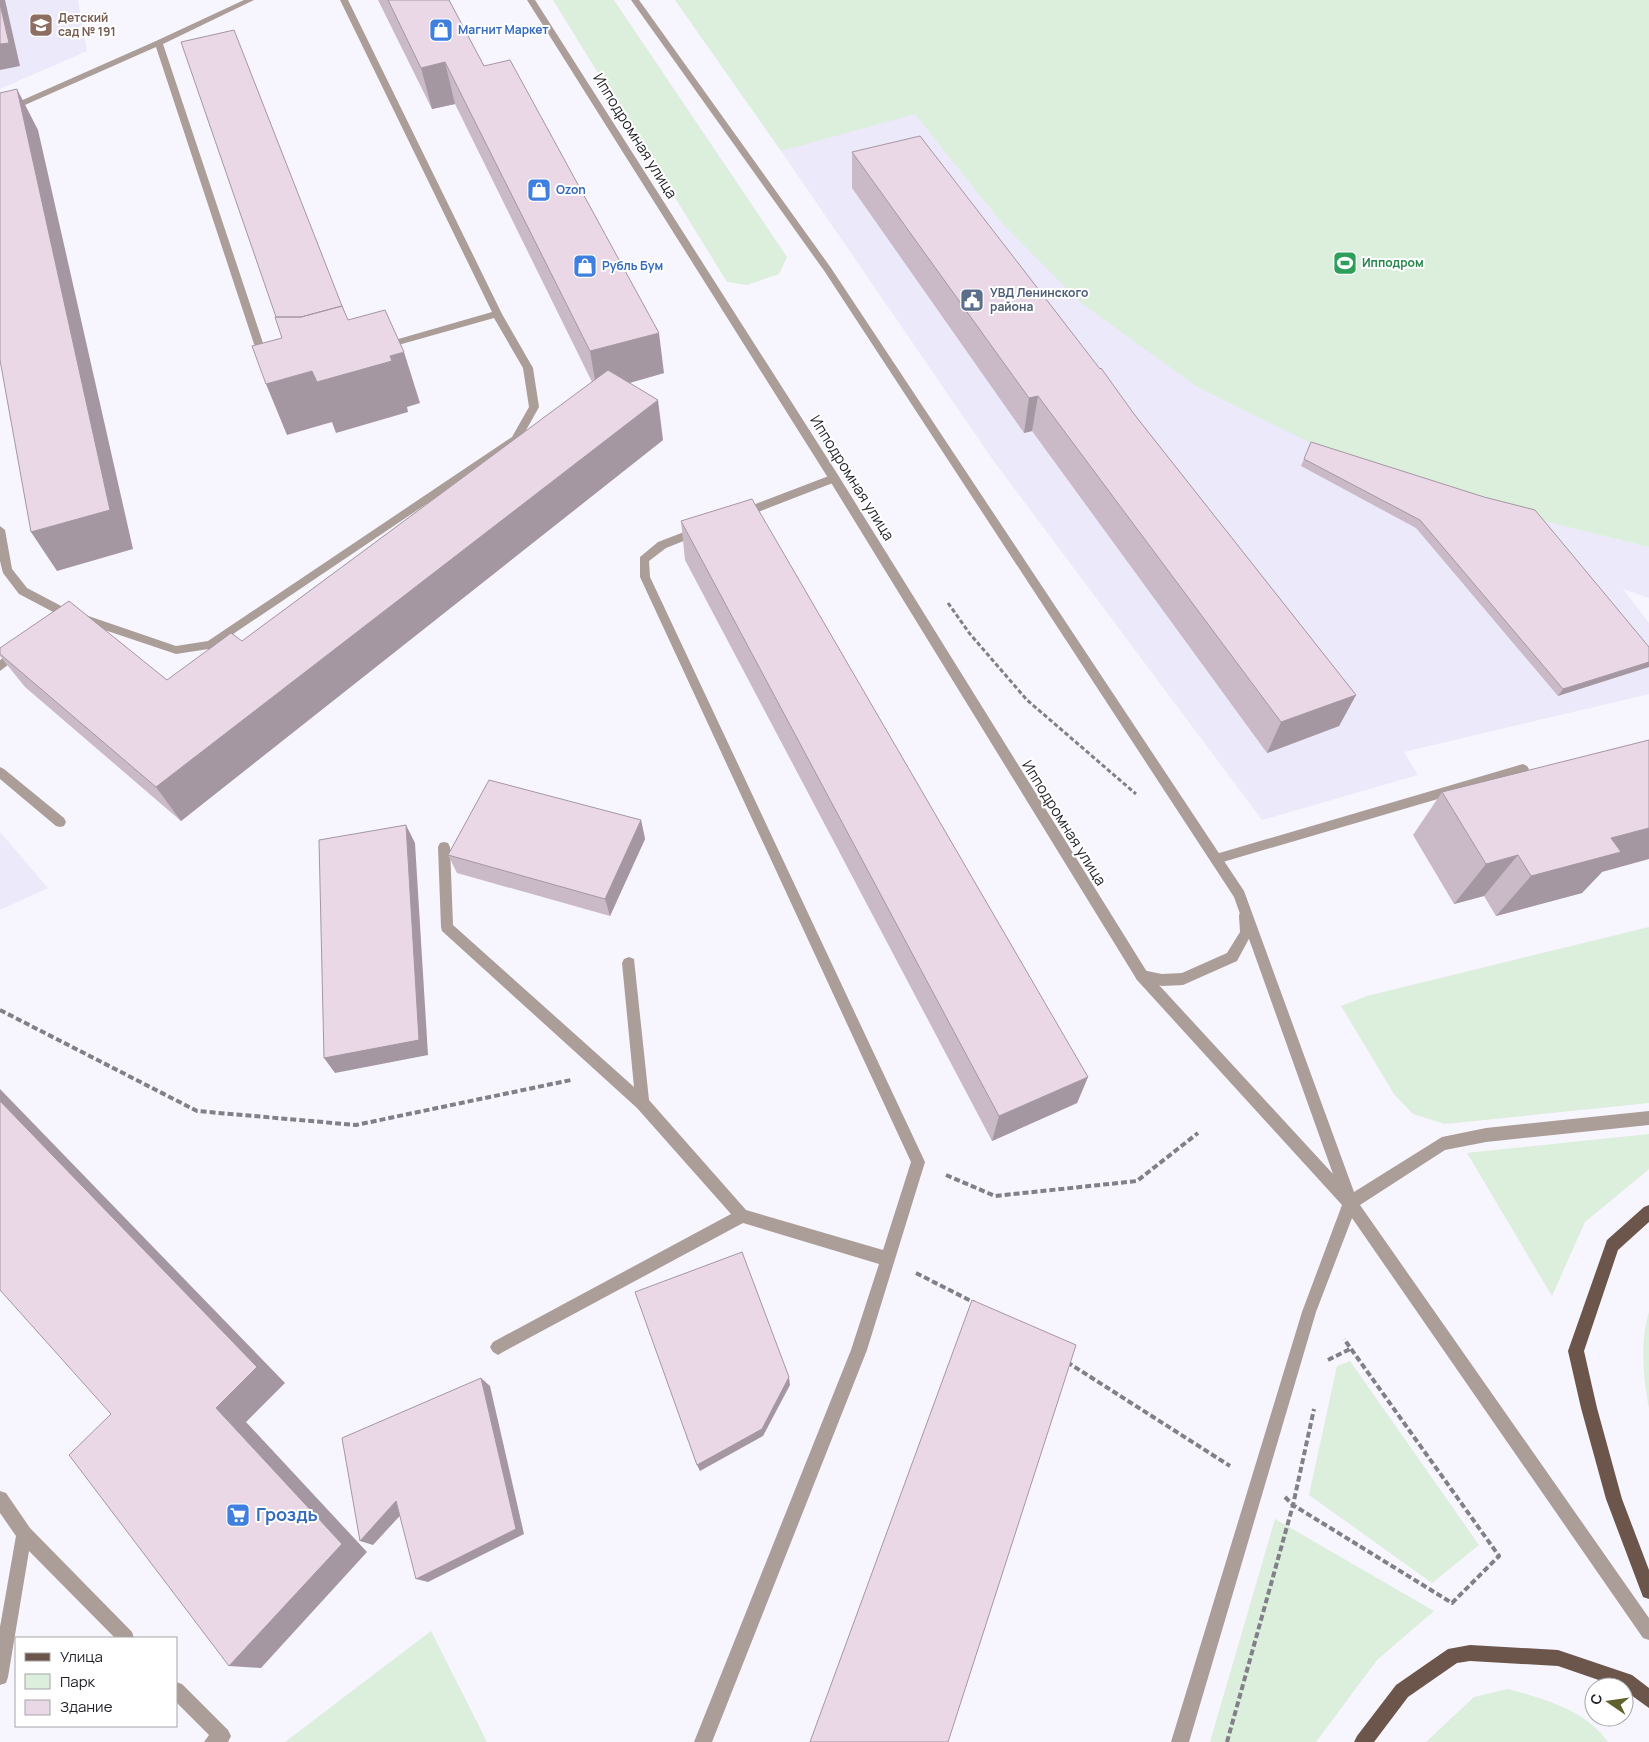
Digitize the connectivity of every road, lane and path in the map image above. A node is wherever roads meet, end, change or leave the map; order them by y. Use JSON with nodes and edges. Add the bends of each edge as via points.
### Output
{"nodes":[{"id":1,"x":250,"y":0,"type":"edge"},
{"id":2,"x":344,"y":0,"type":"edge"},
{"id":3,"x":531,"y":0,"type":"edge"},
{"id":4,"x":636,"y":0,"type":"edge"},
{"id":5,"x":159,"y":43,"type":"junction"},
{"id":6,"x":0,"y":113,"type":"edge"},
{"id":7,"x":497,"y":314,"type":"junction"},
{"id":8,"x":376,"y":348,"type":"edge"},
{"id":9,"x":279,"y":360,"type":"edge"},
{"id":10,"x":834,"y":478,"type":"junction"},
{"id":11,"x":725,"y":520,"type":"edge"},
{"id":12,"x":707,"y":527,"type":"edge"},
{"id":13,"x":0,"y":530,"type":"edge"},
{"id":14,"x":27,"y":642,"type":"edge"},
{"id":15,"x":0,"y":667,"type":"edge"},
{"id":16,"x":1028,"y":700,"type":"dead end"},
{"id":17,"x":1523,"y":769,"type":"dead end"},
{"id":18,"x":0,"y":772,"type":"edge"},
{"id":19,"x":1138,"y":796,"type":"dead end"},
{"id":20,"x":60,"y":822,"type":"dead end"},
{"id":21,"x":444,"y":847,"type":"dead end"},
{"id":22,"x":1216,"y":859,"type":"junction"},
{"id":23,"x":1240,"y":895,"type":"junction"},
{"id":24,"x":629,"y":964,"type":"dead end"},
{"id":25,"x":1142,"y":976,"type":"junction"},
{"id":26,"x":0,"y":1010,"type":"edge"},
{"id":27,"x":608,"y":1072,"type":"junction"},
{"id":28,"x":642,"y":1102,"type":"junction"},
{"id":29,"x":1649,"y":1118,"type":"edge"},
{"id":30,"x":1198,"y":1133,"type":"dead end"},
{"id":31,"x":918,"y":1162,"type":"junction"},
{"id":32,"x":1350,"y":1204,"type":"junction"},
{"id":33,"x":1649,"y":1212,"type":"edge"},
{"id":34,"x":742,"y":1216,"type":"junction"},
{"id":35,"x":888,"y":1259,"type":"junction"},
{"id":36,"x":977,"y":1304,"type":"edge"},
{"id":37,"x":1344,"y":1338,"type":"dead end"},
{"id":38,"x":498,"y":1347,"type":"dead end"},
{"id":39,"x":1350,"y":1349,"type":"junction"},
{"id":40,"x":1061,"y":1358,"type":"edge"},
{"id":41,"x":1325,"y":1362,"type":"dead end"},
{"id":42,"x":1316,"y":1400,"type":"dead end"},
{"id":43,"x":1233,"y":1468,"type":"dead end"},
{"id":44,"x":1283,"y":1495,"type":"dead end"},
{"id":45,"x":0,"y":1499,"type":"edge"},
{"id":46,"x":1293,"y":1505,"type":"junction"},
{"id":47,"x":24,"y":1534,"type":"junction"},
{"id":48,"x":1649,"y":1591,"type":"edge"},
{"id":49,"x":1649,"y":1632,"type":"edge"},
{"id":50,"x":125,"y":1637,"type":"edge"},
{"id":51,"x":0,"y":1677,"type":"edge"},
{"id":52,"x":178,"y":1692,"type":"edge"},
{"id":53,"x":1649,"y":1699,"type":"edge"},
{"id":54,"x":213,"y":1742,"type":"edge"},
{"id":55,"x":703,"y":1742,"type":"edge"},
{"id":56,"x":1180,"y":1742,"type":"edge"},
{"id":57,"x":1227,"y":1742,"type":"edge"},
{"id":58,"x":1362,"y":1742,"type":"edge"}],
"edges":[{"from":1,"to":5,"type":"street"},
{"from":2,"to":7,"type":"street"},
{"from":3,"to":10,"type":"street","name":"Ипподромная улица"},
{"from":4,"to":22,"type":"street","via":[[828,270]]},
{"from":5,"to":6,"type":"street"},
{"from":5,"to":9,"type":"street","via":[[259,344],[270,357]]},
{"from":7,"to":8,"type":"street"},
{"from":7,"to":13,"type":"street","via":[[528,368],[534,407],[516,439],[211,645],[176,650],[58,614],[23,591],[7,570]]},
{"from":10,"to":11,"type":"street"},
{"from":10,"to":25,"type":"street","name":"Ипподромная улица"},
{"from":12,"to":31,"type":"street","via":[[662,544],[644,560],[645,577]]},
{"from":14,"to":15,"type":"street"},
{"from":16,"to":19,"type":"path"},
{"from":17,"to":22,"type":"street"},
{"from":18,"to":20,"type":"street"},
{"from":21,"to":27,"type":"street","via":[[447,927]]},
{"from":22,"to":23,"type":"street"},
{"from":23,"to":25,"type":"street","via":[[1246,933],[1232,957],[1183,979],[1162,980]]},
{"from":23,"to":32,"type":"street"},
{"from":24,"to":28,"type":"street"},
{"from":25,"to":32,"type":"street","name":"Ипподромная улица"},
{"from":26,"to":27,"type":"path","via":[[197,1111],[356,1125]]},
{"from":27,"to":28,"type":"street"},
{"from":28,"to":34,"type":"street"},
{"from":29,"to":32,"type":"street","via":[[1486,1135],[1442,1144]]},
{"from":30,"to":31,"type":"path","via":[[1137,1181],[995,1196]]},
{"from":31,"to":35,"type":"street"},
{"from":32,"to":49,"type":"street"},
{"from":32,"to":56,"type":"street","via":[[1309,1312]]},
{"from":33,"to":48,"type":"main road","via":[[1612,1244],[1576,1351],[1614,1499]]},
{"from":34,"to":35,"type":"street"},
{"from":34,"to":38,"type":"street"},
{"from":35,"to":36,"type":"path"},
{"from":35,"to":55,"type":"street","via":[[859,1350]]},
{"from":37,"to":39,"type":"path"},
{"from":39,"to":41,"type":"path"},
{"from":39,"to":46,"type":"path","via":[[1499,1556],[1452,1603]]},
{"from":40,"to":43,"type":"path"},
{"from":42,"to":46,"type":"path"},
{"from":44,"to":46,"type":"path"},
{"from":45,"to":47,"type":"street"},
{"from":46,"to":57,"type":"path"},
{"from":47,"to":50,"type":"street"},
{"from":47,"to":51,"type":"street"},
{"from":52,"to":54,"type":"street","via":[[222,1736]]},
{"from":53,"to":58,"type":"main road","via":[[1626,1681],[1558,1658],[1454,1655],[1402,1691]]}]}
